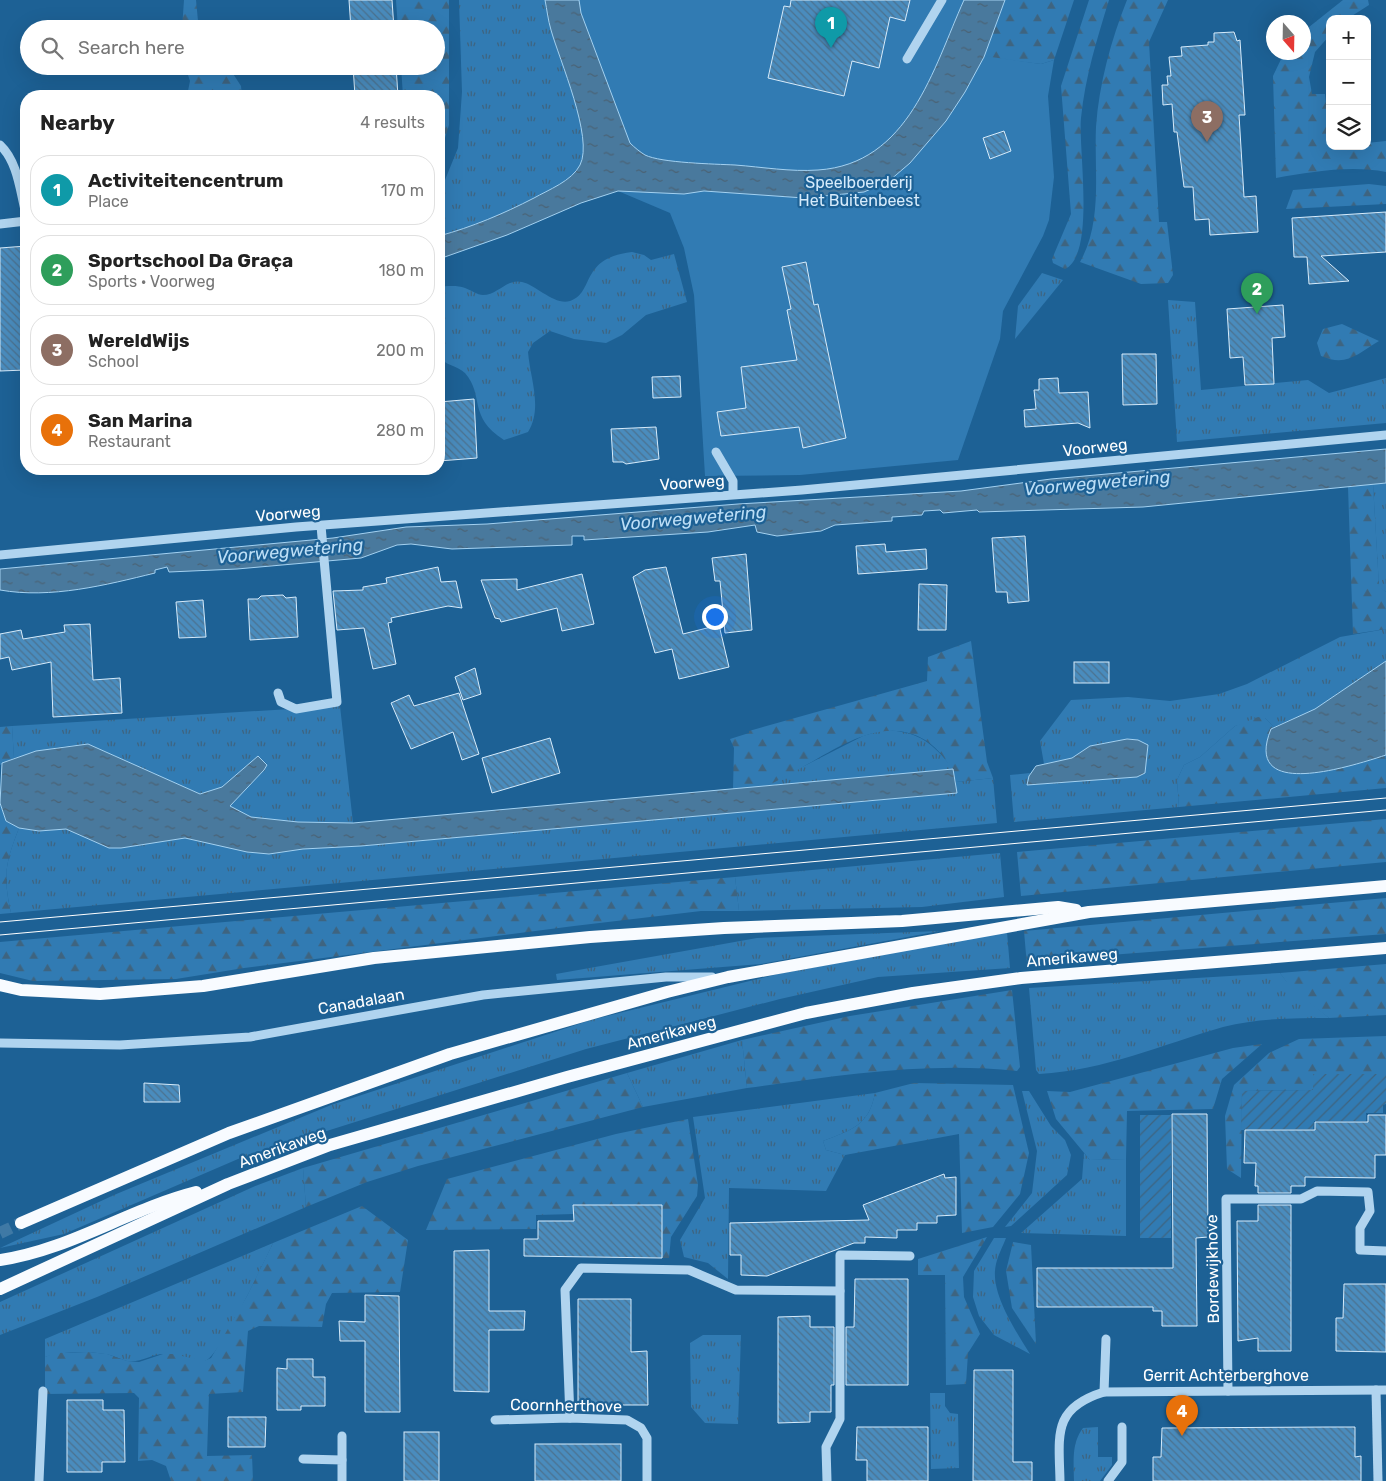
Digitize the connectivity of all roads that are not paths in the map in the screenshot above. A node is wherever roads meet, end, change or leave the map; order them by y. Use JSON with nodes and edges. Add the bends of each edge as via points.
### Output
{"nodes":[{"id":1,"x":942,"y":0,"type":"edge"},
{"id":2,"x":907,"y":59,"type":"dead end"},
{"id":3,"x":0,"y":145,"type":"edge"},
{"id":4,"x":20,"y":190,"type":"edge"},
{"id":5,"x":20,"y":222,"type":"edge"},
{"id":6,"x":0,"y":224,"type":"edge"},
{"id":7,"x":1386,"y":435,"type":"edge"},
{"id":8,"x":716,"y":452,"type":"dead end"},
{"id":9,"x":733,"y":494,"type":"junction"},
{"id":10,"x":321,"y":526,"type":"junction"},
{"id":11,"x":0,"y":555,"type":"edge"},
{"id":12,"x":278,"y":693,"type":"dead end"},
{"id":13,"x":1386,"y":886,"type":"edge"},
{"id":14,"x":1089,"y":912,"type":"junction"},
{"id":15,"x":1386,"y":948,"type":"edge"},
{"id":16,"x":728,"y":977,"type":"junction"},
{"id":17,"x":0,"y":985,"type":"edge"},
{"id":18,"x":0,"y":1043,"type":"edge"},
{"id":19,"x":228,"y":1184,"type":"junction"},
{"id":20,"x":21,"y":1223,"type":"tunnel mouth"},
{"id":21,"x":1386,"y":1251,"type":"edge"},
{"id":22,"x":910,"y":1256,"type":"dead end"},
{"id":23,"x":0,"y":1260,"type":"edge"},
{"id":24,"x":0,"y":1289,"type":"edge"},
{"id":25,"x":840,"y":1291,"type":"junction"},
{"id":26,"x":1106,"y":1339,"type":"dead end"},
{"id":27,"x":1376,"y":1390,"type":"junction"},
{"id":28,"x":1386,"y":1390,"type":"edge"},
{"id":29,"x":43,"y":1391,"type":"dead end"},
{"id":30,"x":1228,"y":1391,"type":"junction"},
{"id":31,"x":1104,"y":1392,"type":"junction"},
{"id":32,"x":570,"y":1418,"type":"junction"},
{"id":33,"x":495,"y":1420,"type":"dead end"},
{"id":34,"x":1122,"y":1426,"type":"dead end"},
{"id":35,"x":342,"y":1436,"type":"dead end"},
{"id":36,"x":302,"y":1459,"type":"dead end"},
{"id":37,"x":342,"y":1460,"type":"junction"},
{"id":38,"x":39,"y":1481,"type":"edge"},
{"id":39,"x":342,"y":1481,"type":"edge"},
{"id":40,"x":647,"y":1481,"type":"edge"},
{"id":41,"x":827,"y":1481,"type":"edge"},
{"id":42,"x":1060,"y":1481,"type":"edge"},
{"id":43,"x":1108,"y":1481,"type":"edge"},
{"id":44,"x":1378,"y":1481,"type":"edge"}],
"edges":[{"from":1,"to":2,"type":"street"},
{"from":3,"to":4,"type":"street","via":[[14,165]]},
{"from":5,"to":6,"type":"street"},
{"from":7,"to":9,"type":"street","name":"Voorweg"},
{"from":8,"to":9,"type":"street","via":[[733,481]]},
{"from":9,"to":10,"type":"street","name":"Voorweg"},
{"from":10,"to":11,"type":"street","name":"Voorweg"},
{"from":10,"to":12,"type":"street","via":[[337,702],[296,709],[281,702]]},
{"from":13,"to":14,"type":"main road","name":"Amerikaweg"},
{"from":14,"to":16,"type":"main road","name":"Amerikaweg"},
{"from":14,"to":17,"type":"main road","via":[[1058,906],[902,921],[590,937],[374,958],[203,986],[100,994],[21,990]]},
{"from":15,"to":19,"type":"main road","name":"Amerikaweg","via":[[1021,978],[859,1002],[566,1076],[330,1145]]},
{"from":16,"to":18,"type":"street","name":"Canadalaan","via":[[666,977],[484,995],[250,1037],[120,1045]]},
{"from":16,"to":20,"type":"main road","name":"Amerikaweg","via":[[450,1054],[229,1133]]},
{"from":19,"to":23,"type":"main road","via":[[172,1198],[49,1249]]},
{"from":19,"to":24,"type":"main road","name":"Amerikaweg"},
{"from":21,"to":30,"type":"street","name":"Bordewijkhove","via":[[1360,1250],[1360,1228],[1370,1211],[1368,1192],[1317,1191],[1302,1199],[1226,1199]]},
{"from":22,"to":25,"type":"street","via":[[840,1255]]},
{"from":25,"to":32,"type":"street","via":[[736,1290],[689,1270],[581,1268],[566,1290]]},
{"from":25,"to":41,"type":"street","via":[[840,1419],[826,1447]]},
{"from":26,"to":31,"type":"street"},
{"from":27,"to":28,"type":"street","name":"Gerrit Achterberghove"},
{"from":27,"to":30,"type":"street","name":"Gerrit Achterberghove"},
{"from":27,"to":44,"type":"street"},
{"from":29,"to":38,"type":"street"},
{"from":30,"to":31,"type":"street","name":"Gerrit Achterberghove"},
{"from":31,"to":42,"type":"street","name":"Gerrit Achterberghove","via":[[1086,1398],[1071,1410],[1062,1423],[1059,1435]]},
{"from":32,"to":33,"type":"street","name":"Coornherthove"},
{"from":32,"to":40,"type":"street","name":"Coornherthove","via":[[627,1420],[641,1428],[647,1438]]},
{"from":34,"to":43,"type":"street","via":[[1122,1462]]},
{"from":35,"to":37,"type":"street"},
{"from":36,"to":37,"type":"street"},
{"from":37,"to":39,"type":"street"}]}
